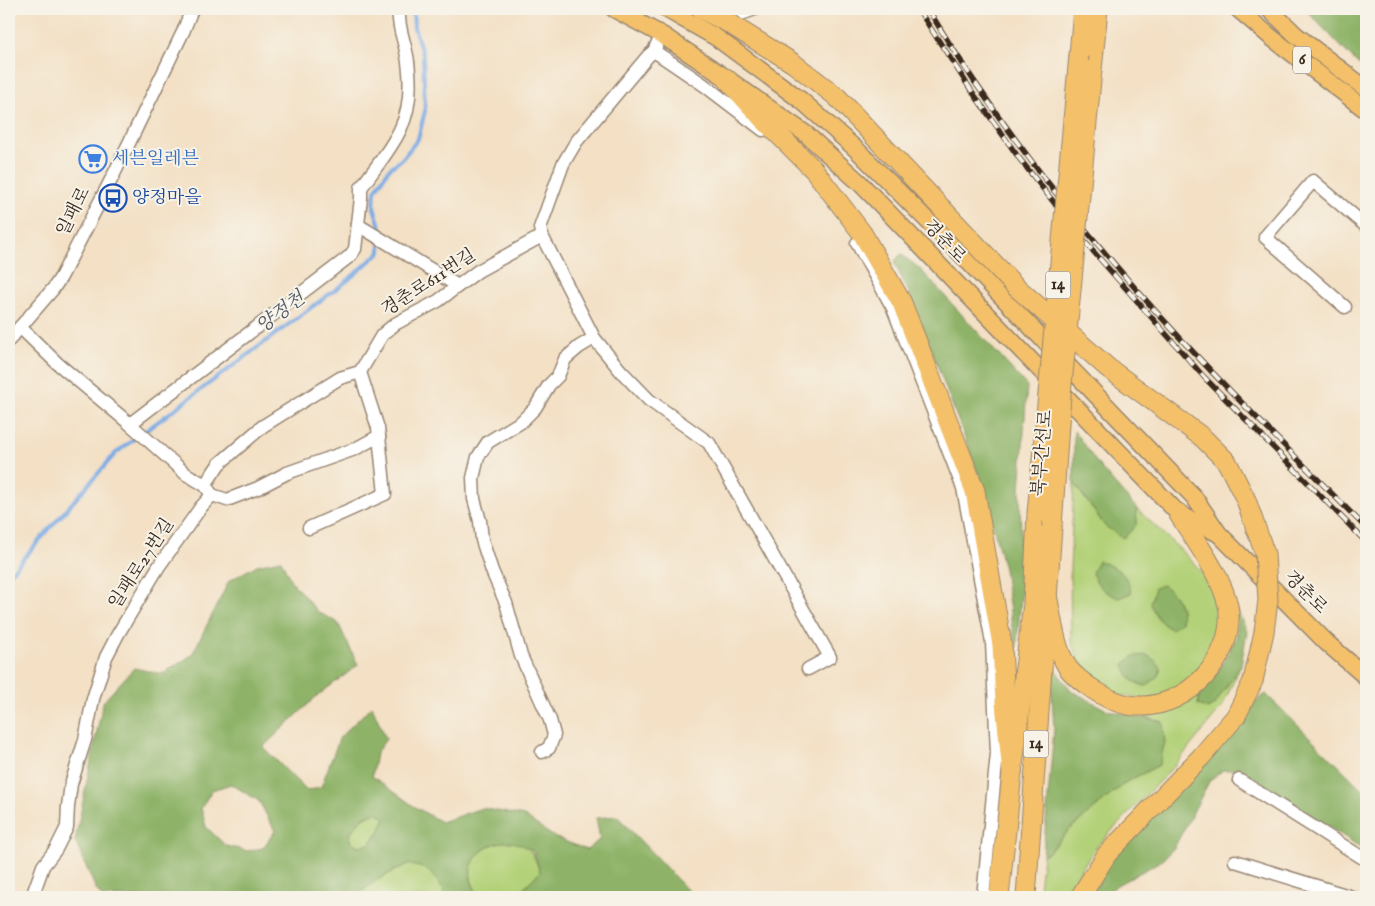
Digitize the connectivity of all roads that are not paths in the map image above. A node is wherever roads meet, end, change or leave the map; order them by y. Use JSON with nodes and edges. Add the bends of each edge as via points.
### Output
{"nodes":[{"id":1,"x":192,"y":9,"type":"edge"},
{"id":2,"x":399,"y":9,"type":"edge"},
{"id":3,"x":614,"y":9,"type":"edge"},
{"id":4,"x":666,"y":9,"type":"edge"},
{"id":5,"x":701,"y":9,"type":"edge"},
{"id":6,"x":755,"y":9,"type":"edge"},
{"id":7,"x":1083,"y":9,"type":"edge"},
{"id":8,"x":1098,"y":9,"type":"edge"},
{"id":9,"x":1238,"y":9,"type":"edge"},
{"id":10,"x":1269,"y":9,"type":"edge"},
{"id":11,"x":725,"y":15,"type":"edge"},
{"id":12,"x":662,"y":35,"type":"junction"},
{"id":13,"x":654,"y":51,"type":"junction"},
{"id":14,"x":726,"y":78,"type":"junction"},
{"id":15,"x":1366,"y":89,"type":"edge"},
{"id":16,"x":1366,"y":110,"type":"edge"},
{"id":17,"x":360,"y":226,"type":"junction"},
{"id":18,"x":1366,"y":226,"type":"edge"},
{"id":19,"x":542,"y":236,"type":"junction"},
{"id":20,"x":458,"y":286,"type":"junction"},
{"id":21,"x":1345,"y":307,"type":"dead end"},
{"id":22,"x":20,"y":326,"type":"junction"},
{"id":23,"x":594,"y":338,"type":"junction"},
{"id":24,"x":9,"y":340,"type":"edge"},
{"id":25,"x":360,"y":372,"type":"junction"},
{"id":26,"x":132,"y":425,"type":"junction"},
{"id":27,"x":379,"y":436,"type":"junction"},
{"id":28,"x":208,"y":490,"type":"junction"},
{"id":29,"x":1178,"y":513,"type":"junction"},
{"id":30,"x":309,"y":528,"type":"dead end"},
{"id":31,"x":1219,"y":534,"type":"junction"},
{"id":32,"x":1046,"y":591,"type":"junction"},
{"id":33,"x":808,"y":669,"type":"dead end"},
{"id":34,"x":1366,"y":677,"type":"edge"},
{"id":35,"x":542,"y":752,"type":"dead end"},
{"id":36,"x":1012,"y":773,"type":"junction"},
{"id":37,"x":1239,"y":780,"type":"dead end"},
{"id":38,"x":1366,"y":860,"type":"edge"},
{"id":39,"x":1235,"y":861,"type":"dead end"},
{"id":40,"x":1322,"y":893,"type":"edge"},
{"id":41,"x":32,"y":897,"type":"edge"},
{"id":42,"x":982,"y":897,"type":"edge"},
{"id":43,"x":999,"y":897,"type":"edge"},
{"id":44,"x":1026,"y":897,"type":"edge"},
{"id":45,"x":1080,"y":897,"type":"edge"},
{"id":46,"x":1352,"y":897,"type":"edge"}],
"edges":[{"from":1,"to":22,"type":"street","name":"일패로","via":[[61,277]]},
{"from":2,"to":17,"type":"street","via":[[408,59],[408,101],[400,130],[360,188]]},
{"from":3,"to":12,"type":"main road","name":"경춘로"},
{"from":4,"to":31,"type":"main road","name":"경춘로","via":[[717,38],[802,101],[857,150],[1194,497]]},
{"from":5,"to":11,"type":"highway"},
{"from":6,"to":11,"type":"street","via":[[738,16]]},
{"from":7,"to":36,"type":"highway","name":"북부간선로","number":"14","bridge":true,"via":[[1037,514],[1033,604]]},
{"from":8,"to":32,"type":"highway","name":"북부간선로","number":"14","bridge":true},
{"from":9,"to":16,"type":"main road","number":"6"},
{"from":10,"to":15,"type":"main road","number":"6","via":[[1296,36]]},
{"from":11,"to":45,"type":"highway","bridge":true,"via":[[836,97],[1015,286],[1108,368],[1202,437],[1227,462],[1246,500],[1265,554],[1268,600],[1253,681],[1236,716],[1107,854]]},
{"from":12,"to":13,"type":"street"},
{"from":12,"to":14,"type":"main road","name":"경춘로"},
{"from":13,"to":19,"type":"street","via":[[576,142],[562,164],[540,228]]},
{"from":13,"to":42,"type":"street","via":[[756,124],[800,166],[847,224],[893,308],[963,488],[992,642],[998,752]]},
{"from":14,"to":29,"type":"main road","name":"경춘로","via":[[806,134],[860,183]]},
{"from":14,"to":36,"type":"highway","via":[[814,170],[862,233],[902,303],[975,492],[1002,645]]},
{"from":17,"to":20,"type":"street"},
{"from":17,"to":26,"type":"street","via":[[355,249],[350,256]]},
{"from":18,"to":21,"type":"street","via":[[1313,181],[1265,238]]},
{"from":19,"to":20,"type":"street","name":"경춘로611번길","via":[[478,271]]},
{"from":19,"to":23,"type":"street"},
{"from":20,"to":25,"type":"street","name":"경춘로611번길","via":[[438,302],[394,324],[382,335]]},
{"from":22,"to":24,"type":"street","name":"일패로"},
{"from":22,"to":26,"type":"street","via":[[57,363]]},
{"from":23,"to":33,"type":"street","via":[[649,400],[709,443],[830,657]]},
{"from":23,"to":35,"type":"street","via":[[565,359],[558,376],[521,422],[488,442],[478,457],[472,478],[482,540],[506,603],[521,656],[554,735],[549,748]]},
{"from":25,"to":27,"type":"street"},
{"from":25,"to":28,"type":"street","name":"일패로27번길","via":[[340,378],[263,426],[219,464]]},
{"from":26,"to":28,"type":"street"},
{"from":27,"to":28,"type":"street","via":[[355,449],[287,473],[227,500]]},
{"from":27,"to":30,"type":"street","via":[[385,494]]},
{"from":28,"to":41,"type":"street","name":"일패로27번길","via":[[201,507],[158,566],[106,657],[71,784],[67,827],[43,866]]},
{"from":29,"to":31,"type":"main road","name":"경춘로"},
{"from":29,"to":32,"type":"highway","via":[[1222,586],[1229,612],[1228,636],[1215,664],[1192,689],[1166,702],[1142,707],[1112,701],[1082,682],[1068,667],[1059,645]]},
{"from":31,"to":34,"type":"main road","name":"경춘로","via":[[1327,643]]},
{"from":32,"to":44,"type":"highway","name":"북부간선로","number":"14"},
{"from":36,"to":43,"type":"highway","name":"북부간선로","number":"14"},
{"from":37,"to":38,"type":"street"},
{"from":39,"to":40,"type":"street"},
{"from":40,"to":46,"type":"street"}]}
